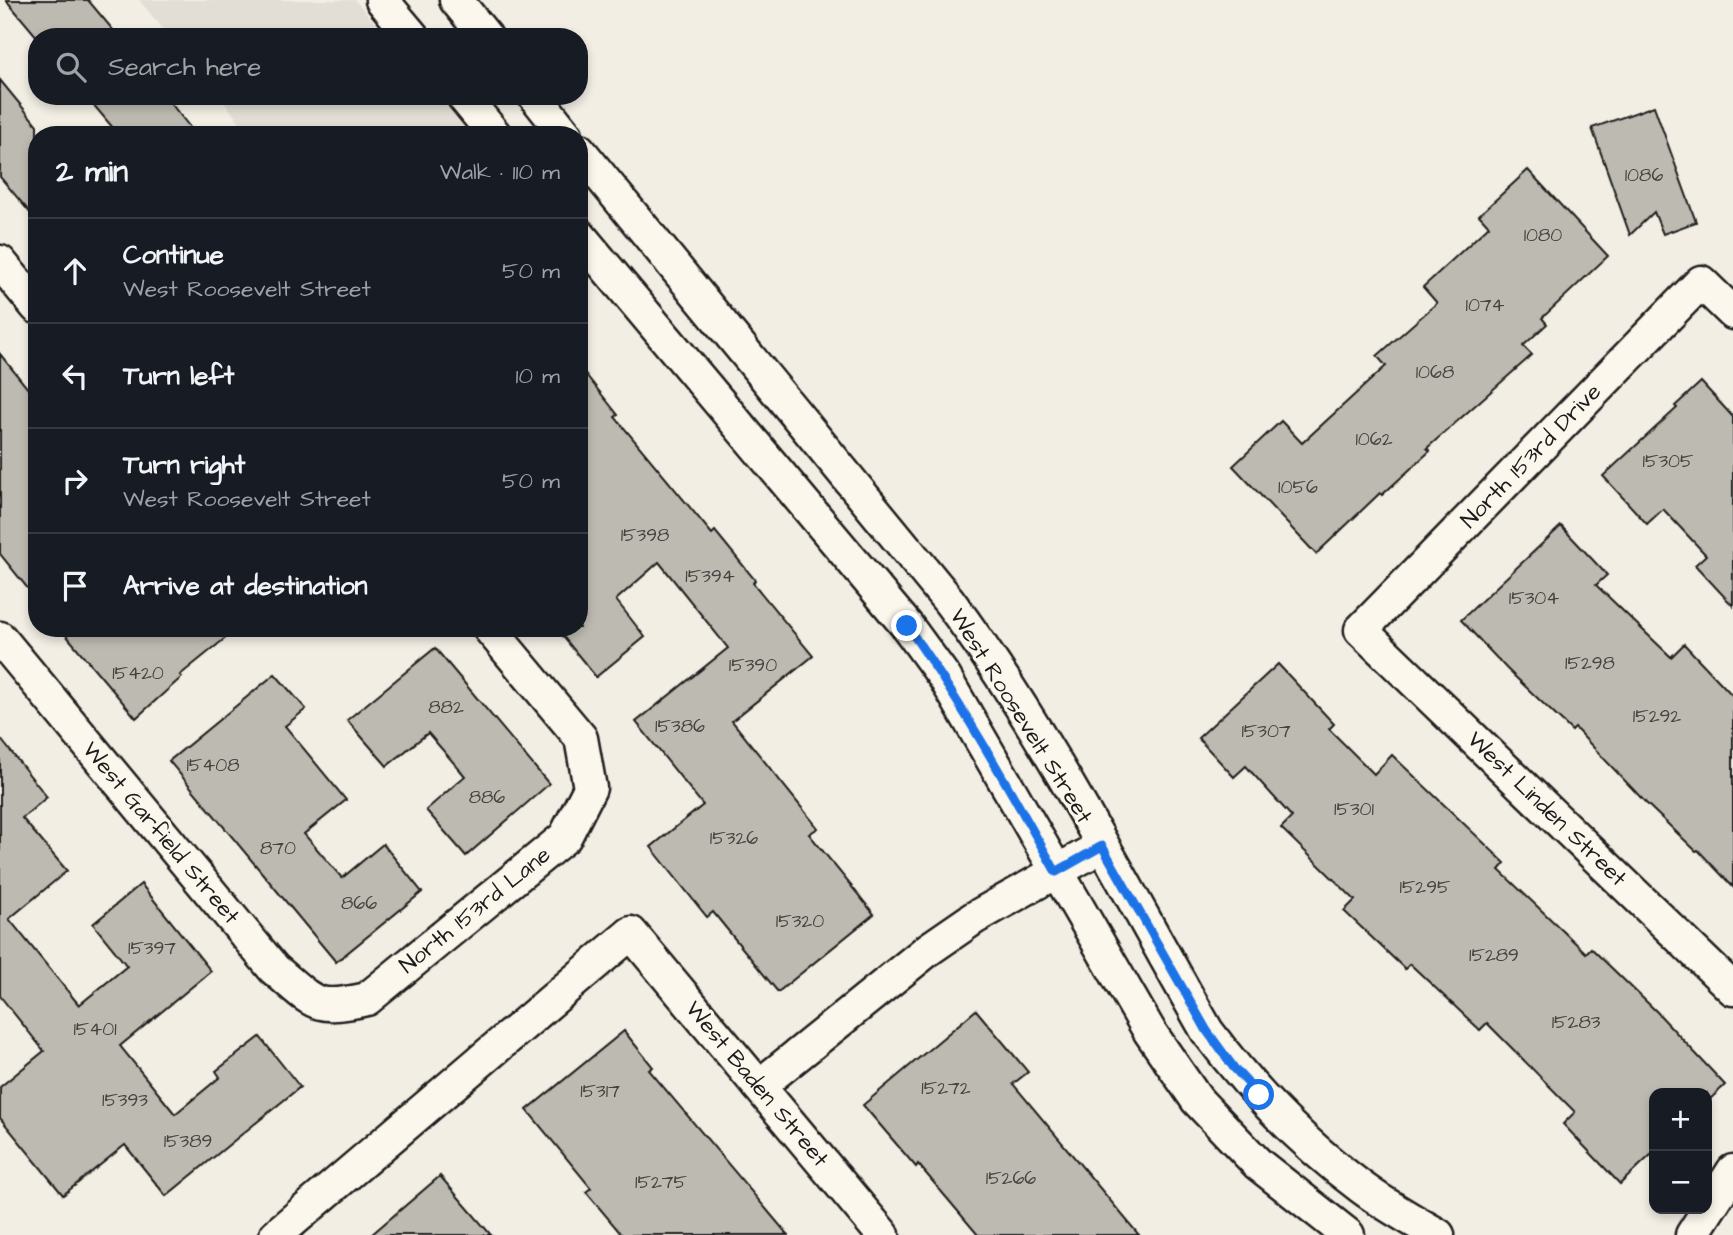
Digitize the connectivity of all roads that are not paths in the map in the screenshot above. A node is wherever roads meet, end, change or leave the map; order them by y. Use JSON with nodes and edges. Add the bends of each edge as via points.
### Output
{"nodes":[{"id":1,"x":382,"y":0,"type":"edge"},
{"id":2,"x":456,"y":0,"type":"edge"},
{"id":3,"x":405,"y":28,"type":"edge"},
{"id":4,"x":479,"y":28,"type":"edge"},
{"id":5,"x":470,"y":105,"type":"edge"},
{"id":6,"x":540,"y":105,"type":"edge"},
{"id":7,"x":488,"y":126,"type":"edge"},
{"id":8,"x":552,"y":126,"type":"edge"},
{"id":9,"x":588,"y":161,"type":"edge"},
{"id":10,"x":588,"y":246,"type":"edge"},
{"id":11,"x":0,"y":262,"type":"edge"},
{"id":12,"x":28,"y":296,"type":"edge"},
{"id":13,"x":1733,"y":313,"type":"edge"},
{"id":14,"x":1361,"y":630,"type":"joint"},
{"id":15,"x":496,"y":637,"type":"edge"},
{"id":16,"x":0,"y":638,"type":"edge"},
{"id":17,"x":1102,"y":846,"type":"junction"},
{"id":18,"x":1056,"y":872,"type":"junction"},
{"id":19,"x":1733,"y":989,"type":"edge"},
{"id":20,"x":337,"y":1005,"type":"joint"},
{"id":21,"x":759,"y":1086,"type":"junction"},
{"id":22,"x":1733,"y":1171,"type":"edge"},
{"id":23,"x":276,"y":1235,"type":"edge"},
{"id":24,"x":883,"y":1235,"type":"edge"},
{"id":25,"x":1348,"y":1235,"type":"edge"},
{"id":26,"x":1438,"y":1235,"type":"edge"},
{"id":27,"x":1692,"y":1235,"type":"edge"}],
"edges":[{"from":1,"to":3,"type":"street"},
{"from":2,"to":4,"type":"street"},
{"from":5,"to":7,"type":"street"},
{"from":6,"to":8,"type":"street"},
{"from":9,"to":17,"type":"street","name":"West Roosevelt Street","via":[[949,601],[1002,676]]},
{"from":10,"to":18,"type":"street","name":"West Roosevelt Street","via":[[907,626],[945,678]]},
{"from":11,"to":12,"type":"street"},
{"from":13,"to":14,"type":"street","name":"North 153rd Drive","via":[[1701,282]]},
{"from":14,"to":19,"type":"street","name":"West Linden Street"},
{"from":15,"to":20,"type":"street","name":"North 153rd Lane","via":[[580,738],[590,788],[565,837],[367,999]]},
{"from":16,"to":20,"type":"street","name":"West Garfield Street","via":[[274,970],[315,1003]]},
{"from":17,"to":18,"type":"street"},
{"from":17,"to":26,"type":"street","name":"West Roosevelt Street","via":[[1207,1031],[1234,1068],[1287,1123],[1362,1189]]},
{"from":18,"to":21,"type":"street","via":[[929,948]]},
{"from":18,"to":25,"type":"street","name":"West Roosevelt Street","via":[[1150,1032],[1197,1100],[1258,1164]]},
{"from":21,"to":23,"type":"street","name":"West Baden Street","via":[[631,933]]},
{"from":21,"to":24,"type":"street","name":"West Baden Street"},
{"from":22,"to":27,"type":"street"}]}
